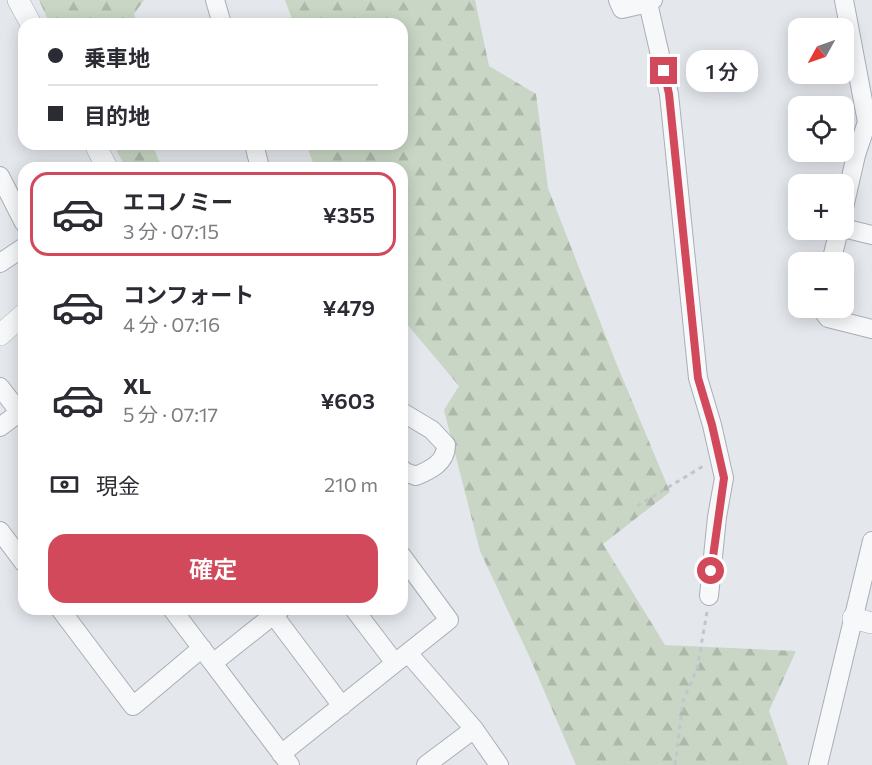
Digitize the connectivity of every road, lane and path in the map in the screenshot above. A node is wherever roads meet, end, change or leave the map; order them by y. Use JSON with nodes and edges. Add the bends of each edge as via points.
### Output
{"nodes":[{"id":1,"x":18,"y":0,"type":"edge"},
{"id":2,"x":215,"y":0,"type":"edge"},
{"id":3,"x":618,"y":0,"type":"edge"},
{"id":4,"x":844,"y":0,"type":"edge"},
{"id":5,"x":650,"y":2,"type":"edge"},
{"id":6,"x":28,"y":18,"type":"edge"},
{"id":7,"x":220,"y":18,"type":"edge"},
{"id":8,"x":867,"y":140,"type":"edge"},
{"id":9,"x":0,"y":176,"type":"edge"},
{"id":10,"x":854,"y":179,"type":"edge"},
{"id":11,"x":18,"y":211,"type":"edge"},
{"id":12,"x":854,"y":232,"type":"edge"},
{"id":13,"x":872,"y":235,"type":"edge"},
{"id":14,"x":18,"y":251,"type":"edge"},
{"id":15,"x":0,"y":263,"type":"edge"},
{"id":16,"x":828,"y":318,"type":"edge"},
{"id":17,"x":18,"y":319,"type":"edge"},
{"id":18,"x":872,"y":329,"type":"edge"},
{"id":19,"x":0,"y":334,"type":"edge"},
{"id":20,"x":0,"y":387,"type":"edge"},
{"id":21,"x":18,"y":410,"type":"edge"},
{"id":22,"x":408,"y":416,"type":"edge"},
{"id":23,"x":18,"y":417,"type":"edge"},
{"id":24,"x":0,"y":427,"type":"edge"},
{"id":25,"x":719,"y":456,"type":"junction"},
{"id":26,"x":408,"y":473,"type":"edge"},
{"id":27,"x":637,"y":506,"type":"dead end"},
{"id":28,"x":0,"y":531,"type":"edge"},
{"id":29,"x":872,"y":541,"type":"edge"},
{"id":30,"x":18,"y":554,"type":"edge"},
{"id":31,"x":408,"y":564,"type":"edge"},
{"id":32,"x":709,"y":596,"type":"joint"},
{"id":33,"x":65,"y":615,"type":"edge"},
{"id":34,"x":177,"y":615,"type":"edge"},
{"id":35,"x":269,"y":615,"type":"edge"},
{"id":36,"x":277,"y":615,"type":"edge"},
{"id":37,"x":360,"y":615,"type":"edge"},
{"id":38,"x":863,"y":620,"type":"edge"},
{"id":39,"x":202,"y":648,"type":"junction"},
{"id":40,"x":401,"y":658,"type":"junction"},
{"id":41,"x":213,"y":663,"type":"junction"},
{"id":42,"x":342,"y":706,"type":"junction"},
{"id":43,"x":474,"y":729,"type":"junction"},
{"id":44,"x":285,"y":760,"type":"edge"},
{"id":45,"x":426,"y":765,"type":"edge"},
{"id":46,"x":498,"y":765,"type":"edge"},
{"id":47,"x":675,"y":765,"type":"edge"},
{"id":48,"x":818,"y":765,"type":"edge"}],
"edges":[{"from":1,"to":6,"type":"street"},
{"from":2,"to":7,"type":"street"},
{"from":3,"to":5,"type":"street","via":[[622,9]]},
{"from":4,"to":8,"type":"street"},
{"from":5,"to":25,"type":"street","via":[[669,94],[698,378]]},
{"from":8,"to":10,"type":"street"},
{"from":9,"to":11,"type":"street"},
{"from":12,"to":13,"type":"street"},
{"from":14,"to":15,"type":"street"},
{"from":16,"to":18,"type":"street"},
{"from":17,"to":19,"type":"street"},
{"from":20,"to":21,"type":"street"},
{"from":22,"to":26,"type":"street","via":[[436,434],[446,445],[446,453],[437,464],[416,476]]},
{"from":23,"to":24,"type":"street"},
{"from":25,"to":27,"type":"path"},
{"from":25,"to":32,"type":"street","via":[[724,478]]},
{"from":28,"to":30,"type":"street"},
{"from":29,"to":38,"type":"street"},
{"from":31,"to":40,"type":"street","via":[[449,620]]},
{"from":32,"to":47,"type":"path","via":[[697,669],[683,701]]},
{"from":33,"to":39,"type":"street","via":[[134,706]]},
{"from":34,"to":39,"type":"street"},
{"from":35,"to":41,"type":"street"},
{"from":36,"to":42,"type":"street"},
{"from":37,"to":40,"type":"street"},
{"from":38,"to":48,"type":"street"},
{"from":39,"to":41,"type":"street"},
{"from":40,"to":42,"type":"street"},
{"from":40,"to":43,"type":"street"},
{"from":41,"to":44,"type":"street"},
{"from":42,"to":44,"type":"street"},
{"from":43,"to":45,"type":"street"},
{"from":43,"to":46,"type":"street"}]}
